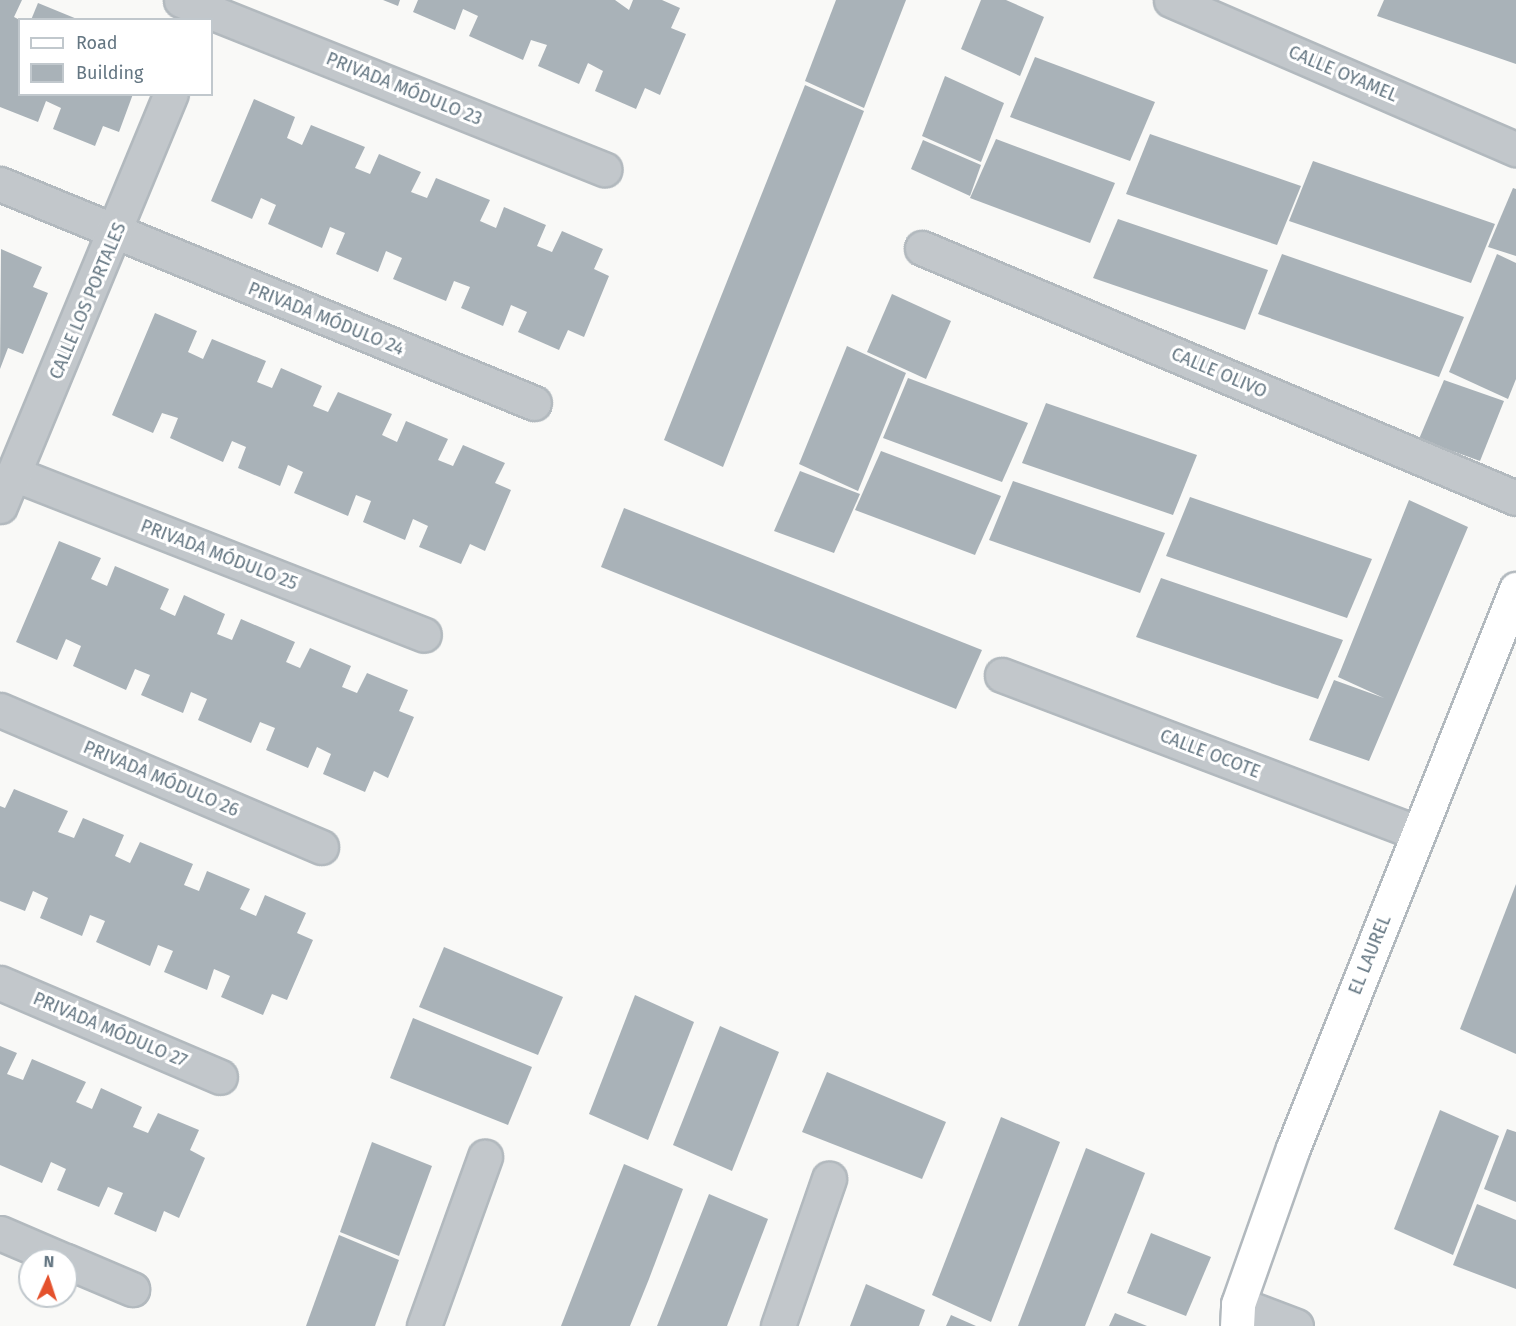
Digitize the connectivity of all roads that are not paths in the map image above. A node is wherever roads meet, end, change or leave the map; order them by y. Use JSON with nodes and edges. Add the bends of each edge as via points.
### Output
{"nodes":[{"id":1,"x":1171,"y":0,"type":"edge"},
{"id":2,"x":198,"y":7,"type":"edge"},
{"id":3,"x":170,"y":96,"type":"edge"},
{"id":4,"x":1516,"y":149,"type":"edge"},
{"id":5,"x":604,"y":169,"type":"dead end"},
{"id":6,"x":0,"y":184,"type":"edge"},
{"id":7,"x":117,"y":234,"type":"junction"},
{"id":8,"x":922,"y":248,"type":"dead end"},
{"id":9,"x":534,"y":403,"type":"dead end"},
{"id":10,"x":12,"y":458,"type":"edge"},
{"id":11,"x":1516,"y":498,"type":"edge"},
{"id":12,"x":0,"y":506,"type":"edge"},
{"id":13,"x":1516,"y":589,"type":"edge"},
{"id":14,"x":424,"y":635,"type":"dead end"},
{"id":15,"x":1002,"y":675,"type":"dead end"},
{"id":16,"x":0,"y":710,"type":"edge"},
{"id":17,"x":1419,"y":833,"type":"junction"},
{"id":18,"x":321,"y":847,"type":"dead end"},
{"id":19,"x":0,"y":983,"type":"edge"},
{"id":20,"x":220,"y":1077,"type":"dead end"},
{"id":21,"x":485,"y":1157,"type":"dead end"},
{"id":22,"x":830,"y":1179,"type":"dead end"},
{"id":23,"x":0,"y":1233,"type":"edge"},
{"id":24,"x":35,"y":1248,"type":"edge"},
{"id":25,"x":78,"y":1266,"type":"edge"},
{"id":26,"x":132,"y":1289,"type":"dead end"},
{"id":27,"x":1238,"y":1315,"type":"edge"},
{"id":28,"x":424,"y":1326,"type":"edge"},
{"id":29,"x":778,"y":1326,"type":"edge"},
{"id":30,"x":1296,"y":1326,"type":"edge"}],
"edges":[{"from":1,"to":4,"type":"street","name":"CALLE OYAMEL"},
{"from":2,"to":5,"type":"street","name":"PRIVADA MÓDULO 23"},
{"from":3,"to":7,"type":"street","name":"CALLE LOS PORTALES"},
{"from":6,"to":7,"type":"street","name":"PRIVADA MÓDULO 24"},
{"from":7,"to":9,"type":"street","name":"PRIVADA MÓDULO 24"},
{"from":7,"to":10,"type":"street","name":"CALLE LOS PORTALES"},
{"from":8,"to":11,"type":"street","name":"CALLE OLIVO"},
{"from":10,"to":12,"type":"street","name":"CALLE LOS PORTALES"},
{"from":10,"to":14,"type":"street","name":"PRIVADA MÓDULO 25"},
{"from":13,"to":17,"type":"street","name":"EL LAUREL"},
{"from":15,"to":17,"type":"street","name":"CALLE OCOTE"},
{"from":16,"to":18,"type":"street","name":"PRIVADA MÓDULO 26"},
{"from":17,"to":27,"type":"street","name":"EL LAUREL","via":[[1293,1148]]},
{"from":19,"to":20,"type":"street","name":"PRIVADA MÓDULO 27"},
{"from":21,"to":28,"type":"street"},
{"from":22,"to":29,"type":"street"},
{"from":23,"to":24,"type":"street"},
{"from":25,"to":26,"type":"street"},
{"from":27,"to":30,"type":"street"}]}
